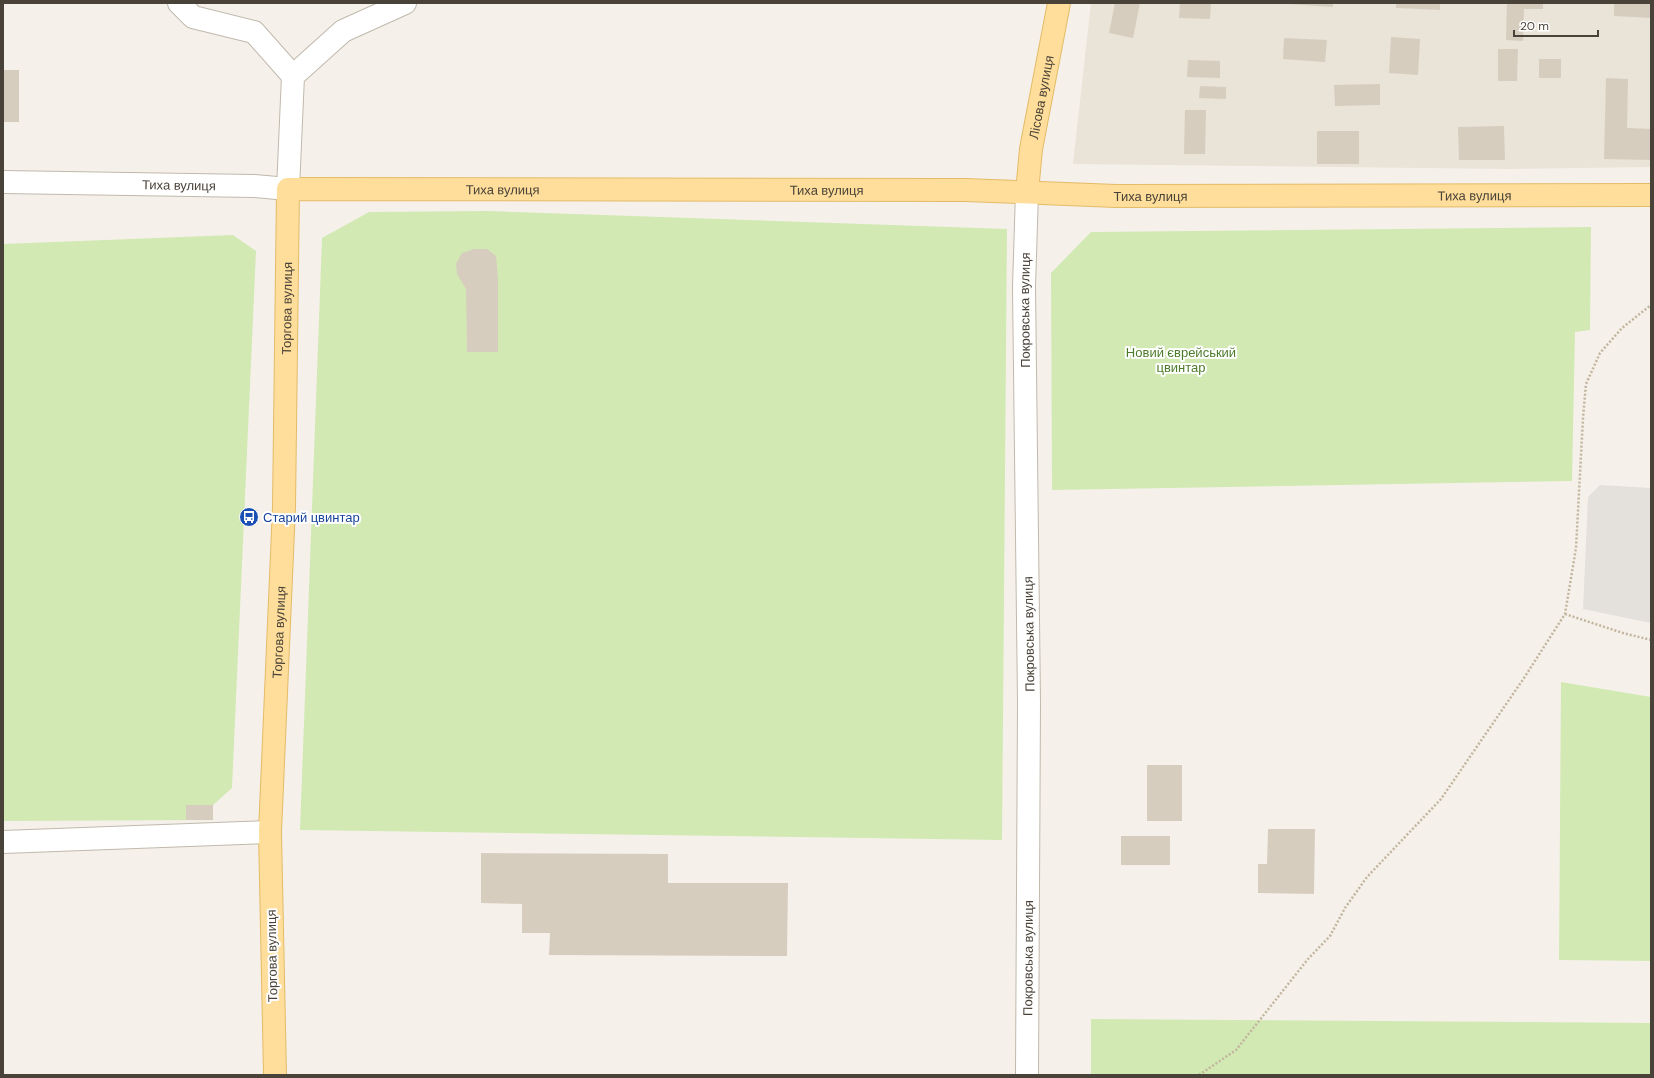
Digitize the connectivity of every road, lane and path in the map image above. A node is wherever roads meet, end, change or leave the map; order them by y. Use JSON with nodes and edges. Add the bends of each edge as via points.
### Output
{"nodes":[{"id":1,"x":179,"y":3,"type":"edge"},
{"id":2,"x":405,"y":3,"type":"edge"},
{"id":3,"x":1059,"y":3,"type":"edge"},
{"id":4,"x":293,"y":76,"type":"junction"},
{"id":5,"x":3,"y":182,"type":"edge"},
{"id":6,"x":288,"y":189,"type":"junction"},
{"id":7,"x":1027,"y":192,"type":"junction"},
{"id":8,"x":1651,"y":195,"type":"edge"},
{"id":9,"x":1651,"y":305,"type":"edge"},
{"id":10,"x":1565,"y":614,"type":"junction"},
{"id":11,"x":1651,"y":640,"type":"edge"},
{"id":12,"x":270,"y":832,"type":"junction"},
{"id":13,"x":3,"y":842,"type":"edge"},
{"id":14,"x":275,"y":1075,"type":"edge"},
{"id":15,"x":1027,"y":1075,"type":"edge"},
{"id":16,"x":1199,"y":1075,"type":"edge"}],
"edges":[{"from":1,"to":4,"type":"street","via":[[193,17],[254,32]]},
{"from":2,"to":4,"type":"street","via":[[343,31]]},
{"from":3,"to":7,"type":"main road","name":"Лісова вулиця","via":[[1032,142]]},
{"from":4,"to":6,"type":"street"},
{"from":5,"to":6,"type":"street","name":"Тиха вулиця","via":[[254,186]]},
{"from":6,"to":7,"type":"main road","name":"Тиха вулиця","via":[[844,188]]},
{"from":6,"to":12,"type":"main road","name":"Торгова вулиця","via":[[284,507]]},
{"from":7,"to":8,"type":"main road","name":"Тиха вулиця","via":[[1116,196]]},
{"from":7,"to":15,"type":"street","name":"Покровська вулиця","via":[[1024,287],[1029,703]]},
{"from":9,"to":10,"type":"path","via":[[1622,328],[1600,353],[1586,384],[1576,548]]},
{"from":10,"to":11,"type":"path"},
{"from":10,"to":16,"type":"path","via":[[1441,799],[1366,877],[1330,936],[1308,959],[1236,1050]]},
{"from":12,"to":13,"type":"street"},
{"from":12,"to":14,"type":"main road","name":"Торгова вулиця"}]}
